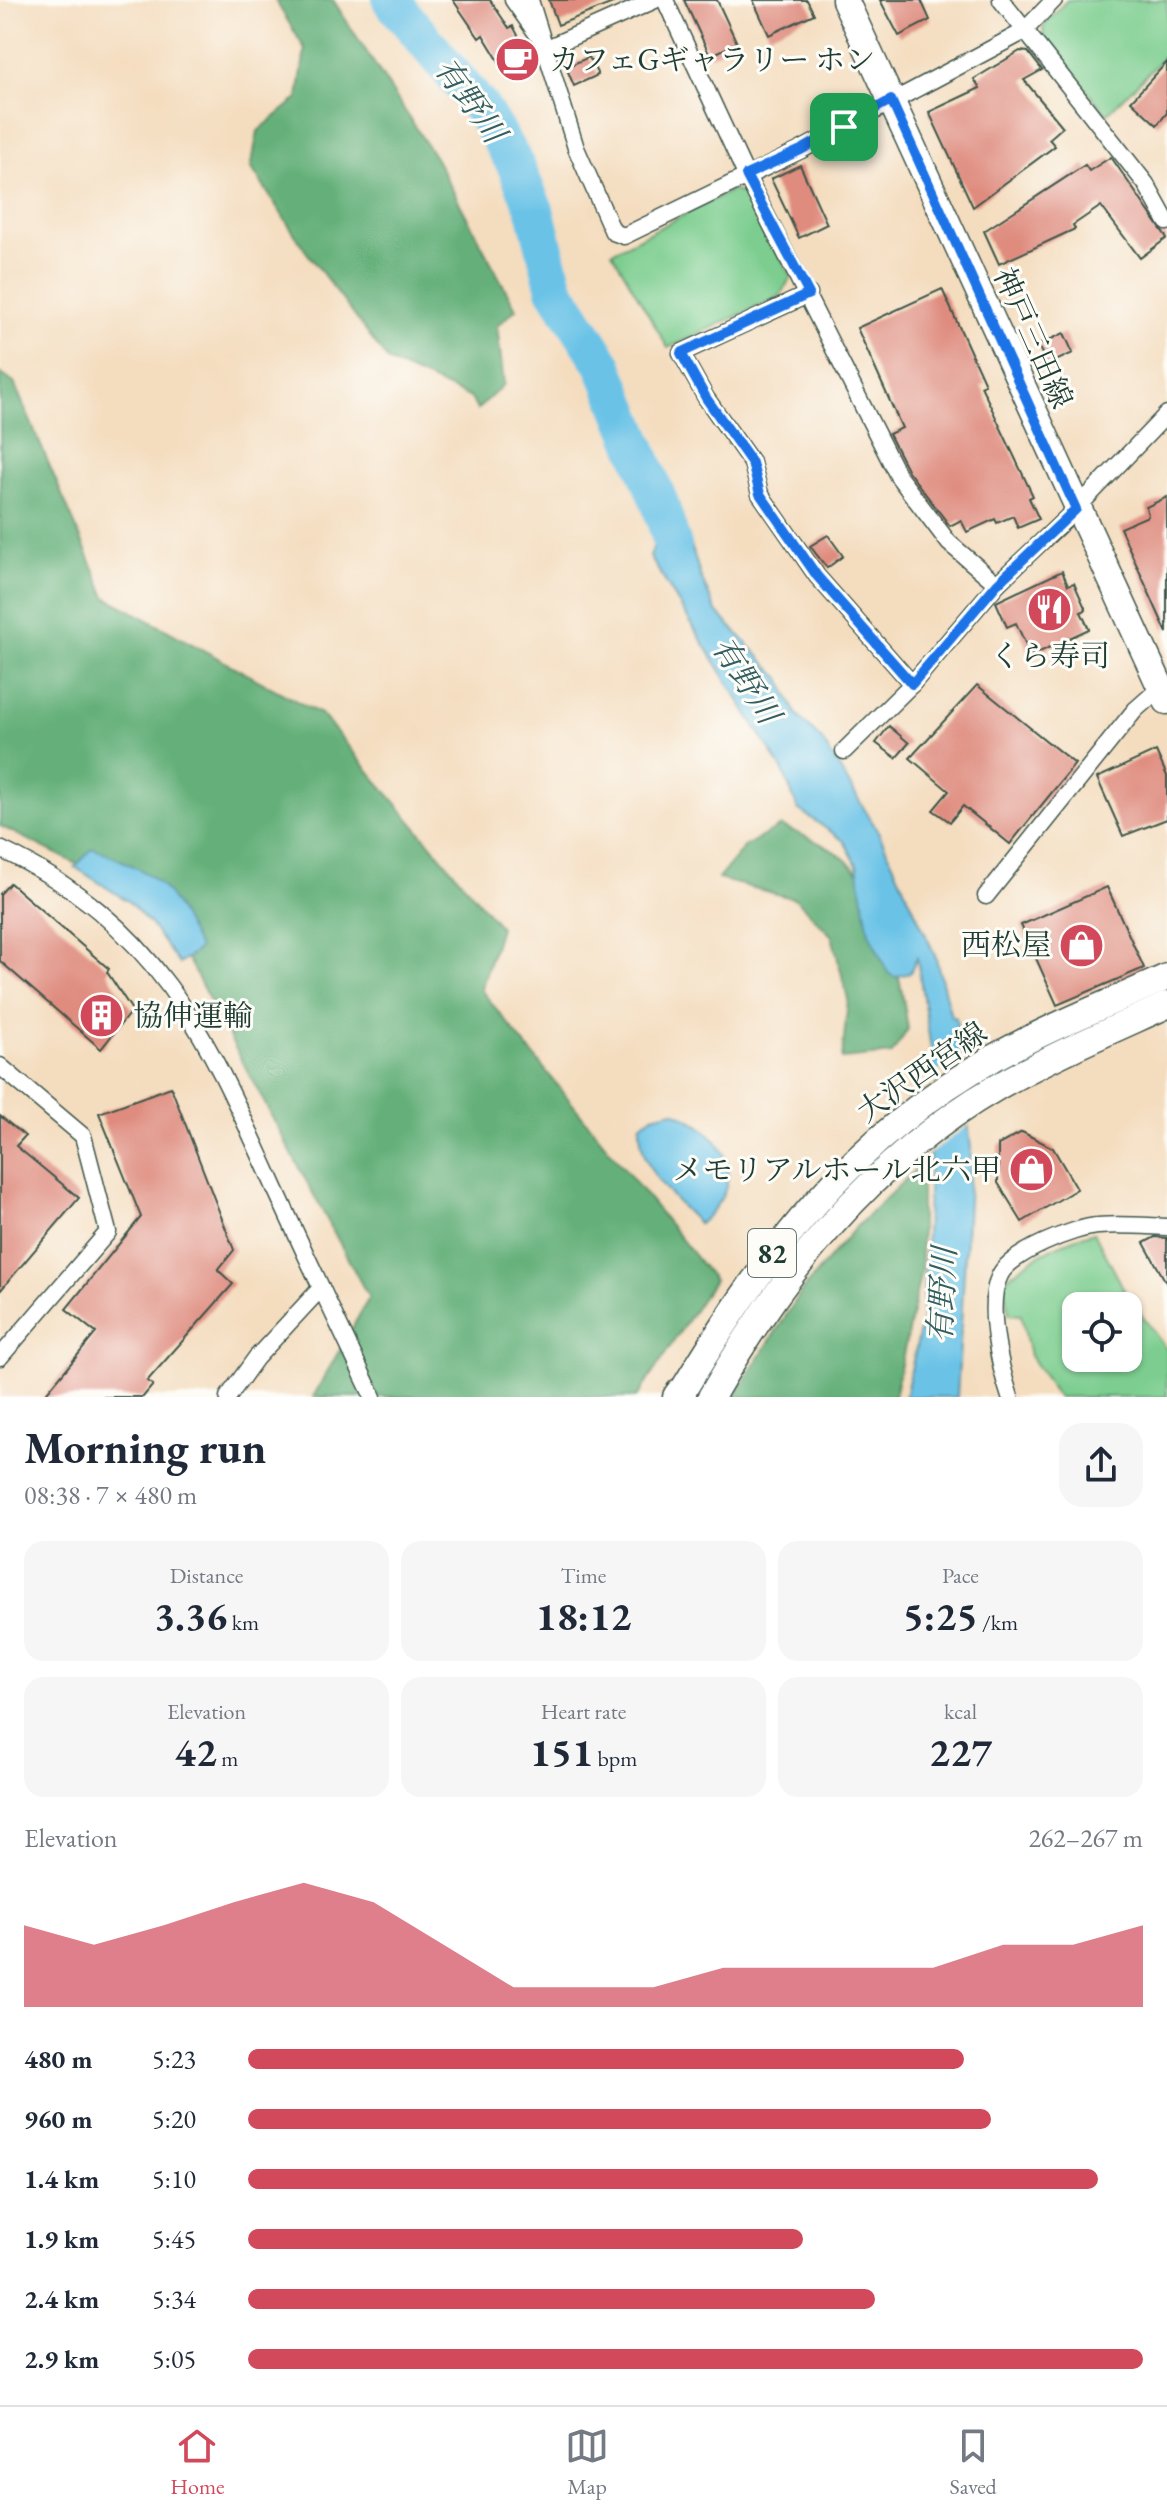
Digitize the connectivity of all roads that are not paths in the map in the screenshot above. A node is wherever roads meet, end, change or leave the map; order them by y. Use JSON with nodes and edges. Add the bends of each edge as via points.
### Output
{"nodes":[{"id":1,"x":513,"y":0,"type":"edge"},
{"id":2,"x":530,"y":0,"type":"edge"},
{"id":3,"x":655,"y":0,"type":"edge"},
{"id":4,"x":665,"y":0,"type":"edge"},
{"id":5,"x":845,"y":0,"type":"edge"},
{"id":6,"x":1001,"y":0,"type":"edge"},
{"id":7,"x":1054,"y":0,"type":"edge"},
{"id":8,"x":1023,"y":32,"type":"junction"},
{"id":9,"x":547,"y":48,"type":"junction"},
{"id":10,"x":891,"y":100,"type":"junction"},
{"id":11,"x":746,"y":175,"type":"junction"},
{"id":12,"x":1167,"y":222,"type":"edge"},
{"id":13,"x":809,"y":294,"type":"junction"},
{"id":14,"x":1165,"y":419,"type":"edge"},
{"id":15,"x":1076,"y":509,"type":"junction"},
{"id":16,"x":997,"y":584,"type":"junction"},
{"id":17,"x":912,"y":684,"type":"junction"},
{"id":18,"x":1164,"y":694,"type":"edge"},
{"id":19,"x":844,"y":751,"type":"dead end"},
{"id":20,"x":0,"y":849,"type":"edge"},
{"id":21,"x":986,"y":896,"type":"dead end"},
{"id":22,"x":1167,"y":977,"type":"edge"},
{"id":23,"x":1167,"y":1005,"type":"edge"},
{"id":24,"x":0,"y":1066,"type":"edge"},
{"id":25,"x":1167,"y":1227,"type":"edge"},
{"id":26,"x":321,"y":1288,"type":"junction"},
{"id":27,"x":0,"y":1357,"type":"edge"},
{"id":28,"x":687,"y":1396,"type":"edge"},
{"id":29,"x":228,"y":1397,"type":"edge"},
{"id":30,"x":373,"y":1397,"type":"edge"},
{"id":31,"x":1010,"y":1397,"type":"edge"}],
"edges":[{"from":1,"to":9,"type":"street"},
{"from":2,"to":9,"type":"street"},
{"from":3,"to":9,"type":"street"},
{"from":4,"to":11,"type":"street"},
{"from":5,"to":10,"type":"main road","name":"神戸三田線"},
{"from":6,"to":8,"type":"street"},
{"from":7,"to":8,"type":"street"},
{"from":8,"to":10,"type":"street"},
{"from":8,"to":12,"type":"street","via":[[1146,184]]},
{"from":9,"to":11,"type":"street","via":[[576,148],[613,232],[624,236]]},
{"from":10,"to":11,"type":"street"},
{"from":10,"to":15,"type":"main road","name":"神戸三田線"},
{"from":11,"to":13,"type":"street"},
{"from":13,"to":16,"type":"street","via":[[898,476],[949,543]]},
{"from":13,"to":17,"type":"street","via":[[674,356],[752,463],[760,494],[817,576]]},
{"from":14,"to":15,"type":"street"},
{"from":15,"to":16,"type":"street"},
{"from":15,"to":18,"type":"main road","name":"神戸三田線"},
{"from":16,"to":17,"type":"street"},
{"from":17,"to":19,"type":"street"},
{"from":18,"to":21,"type":"street","via":[[1135,710]]},
{"from":20,"to":26,"type":"street","via":[[88,901],[148,956],[173,987],[228,1083]]},
{"from":22,"to":28,"type":"main road","name":"大沢西宮線","number":"82","via":[[996,1056],[890,1128],[844,1169],[783,1238]]},
{"from":23,"to":28,"type":"main road","name":"大沢西宮線","number":"82","via":[[998,1086],[892,1161],[793,1268],[743,1341]]},
{"from":24,"to":27,"type":"street","via":[[83,1136],[108,1232]]},
{"from":25,"to":31,"type":"street","via":[[1096,1226],[1012,1260],[999,1275],[995,1310],[999,1364]]},
{"from":26,"to":29,"type":"street","via":[[256,1358]]},
{"from":26,"to":30,"type":"street"}]}
